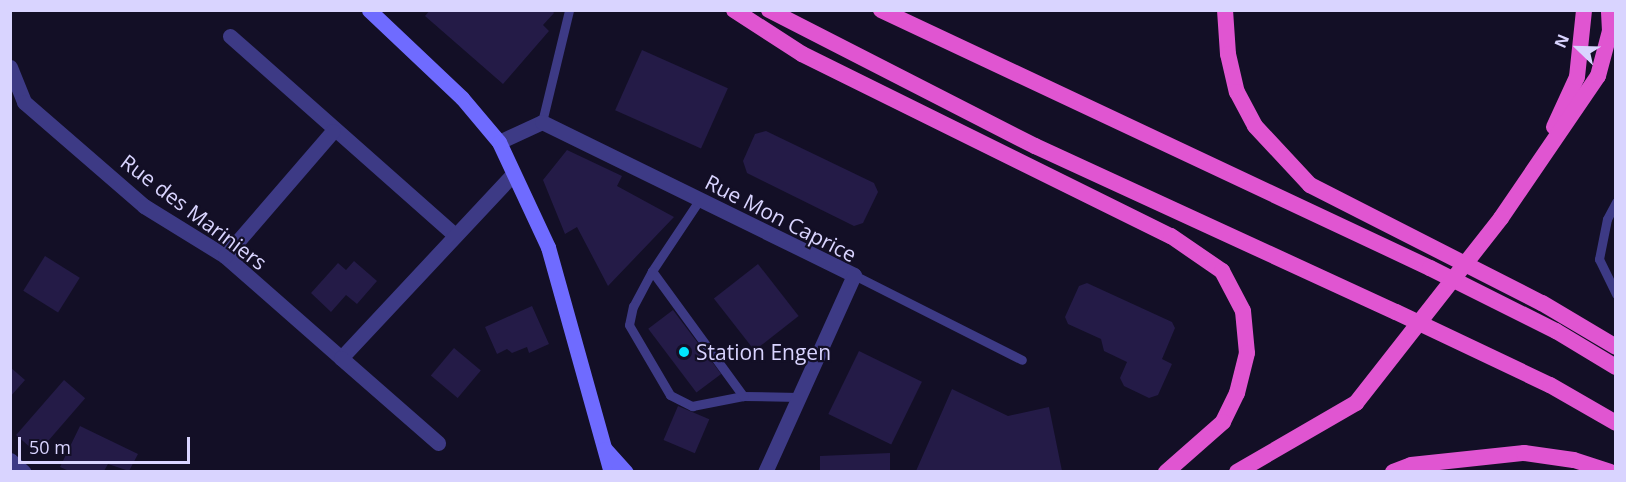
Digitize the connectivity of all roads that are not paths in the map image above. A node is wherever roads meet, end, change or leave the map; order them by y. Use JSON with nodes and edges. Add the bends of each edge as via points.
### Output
{"nodes":[{"id":1,"x":369,"y":10,"type":"edge"},
{"id":2,"x":569,"y":10,"type":"edge"},
{"id":3,"x":734,"y":10,"type":"edge"},
{"id":4,"x":769,"y":10,"type":"edge"},
{"id":5,"x":881,"y":10,"type":"edge"},
{"id":6,"x":1225,"y":10,"type":"edge"},
{"id":7,"x":1584,"y":10,"type":"edge"},
{"id":8,"x":1610,"y":10,"type":"edge"},
{"id":9,"x":230,"y":36,"type":"dead end"},
{"id":10,"x":10,"y":67,"type":"edge"},
{"id":11,"x":542,"y":122,"type":"junction"},
{"id":12,"x":333,"y":131,"type":"junction"},
{"id":13,"x":499,"y":142,"type":"junction"},
{"id":14,"x":512,"y":175,"type":"junction"},
{"id":15,"x":700,"y":199,"type":"junction"},
{"id":16,"x":1616,"y":202,"type":"edge"},
{"id":17,"x":1502,"y":219,"type":"junction"},
{"id":18,"x":455,"y":235,"type":"junction"},
{"id":19,"x":225,"y":256,"type":"junction"},
{"id":20,"x":652,"y":271,"type":"junction"},
{"id":21,"x":854,"y":274,"type":"junction"},
{"id":22,"x":1616,"y":294,"type":"edge"},
{"id":23,"x":1616,"y":347,"type":"edge"},
{"id":24,"x":341,"y":358,"type":"junction"},
{"id":25,"x":1022,"y":360,"type":"dead end"},
{"id":26,"x":1616,"y":367,"type":"edge"},
{"id":27,"x":743,"y":396,"type":"junction"},
{"id":28,"x":799,"y":397,"type":"junction"},
{"id":29,"x":1616,"y":423,"type":"edge"},
{"id":30,"x":438,"y":442,"type":"dead end"},
{"id":31,"x":601,"y":445,"type":"junction"},
{"id":32,"x":10,"y":460,"type":"edge"},
{"id":33,"x":24,"y":471,"type":"edge"},
{"id":34,"x":611,"y":471,"type":"edge"},
{"id":35,"x":626,"y":471,"type":"edge"},
{"id":36,"x":765,"y":471,"type":"edge"},
{"id":37,"x":1166,"y":471,"type":"edge"},
{"id":38,"x":1237,"y":471,"type":"edge"},
{"id":39,"x":1393,"y":471,"type":"edge"},
{"id":40,"x":1610,"y":471,"type":"edge"}],
"edges":[{"from":1,"to":13,"type":"main road","via":[[462,98]]},
{"from":2,"to":11,"type":"lane"},
{"from":3,"to":37,"type":"highway","via":[[802,54],[1171,236],[1222,271],[1243,312],[1247,353],[1237,393],[1223,422]]},
{"from":4,"to":29,"type":"highway","via":[[1024,141],[1550,385]]},
{"from":5,"to":26,"type":"highway","via":[[1430,268],[1556,331]]},
{"from":6,"to":23,"type":"highway","via":[[1228,54],[1237,92],[1255,126],[1310,185],[1542,303]]},
{"from":7,"to":17,"type":"highway","via":[[1577,77],[1563,111]]},
{"from":8,"to":17,"type":"highway","via":[[1610,31],[1598,76]]},
{"from":9,"to":12,"type":"street"},
{"from":10,"to":19,"type":"street","name":"Rue des Mariniers","via":[[24,102],[144,206]]},
{"from":11,"to":13,"type":"street"},
{"from":11,"to":15,"type":"street","name":"Rue Mon Caprice"},
{"from":12,"to":18,"type":"street"},
{"from":12,"to":19,"type":"street"},
{"from":13,"to":14,"type":"main road"},
{"from":14,"to":18,"type":"street"},
{"from":14,"to":31,"type":"main road","via":[[548,247],[574,330]]},
{"from":15,"to":20,"type":"lane"},
{"from":15,"to":21,"type":"street","name":"Rue Mon Caprice"},
{"from":16,"to":22,"type":"lane","via":[[1607,219],[1599,260]]},
{"from":17,"to":38,"type":"highway","bridge":true,"via":[[1356,403]]},
{"from":18,"to":24,"type":"street"},
{"from":19,"to":24,"type":"street","name":"Rue des Mariniers"},
{"from":20,"to":27,"type":"lane"},
{"from":20,"to":27,"type":"lane","via":[[633,306],[629,325],[670,396],[692,406]]},
{"from":21,"to":25,"type":"lane"},
{"from":21,"to":28,"type":"street","name":"Rue Mon Caprice"},
{"from":24,"to":30,"type":"street","name":"Rue des Mariniers"},
{"from":27,"to":28,"type":"lane"},
{"from":28,"to":36,"type":"street","name":"Rue Mon Caprice"},
{"from":31,"to":34,"type":"main road"},
{"from":31,"to":35,"type":"main road"},
{"from":32,"to":33,"type":"street"},
{"from":39,"to":40,"type":"highway","via":[[1411,465],[1524,453],[1574,460]]}]}
